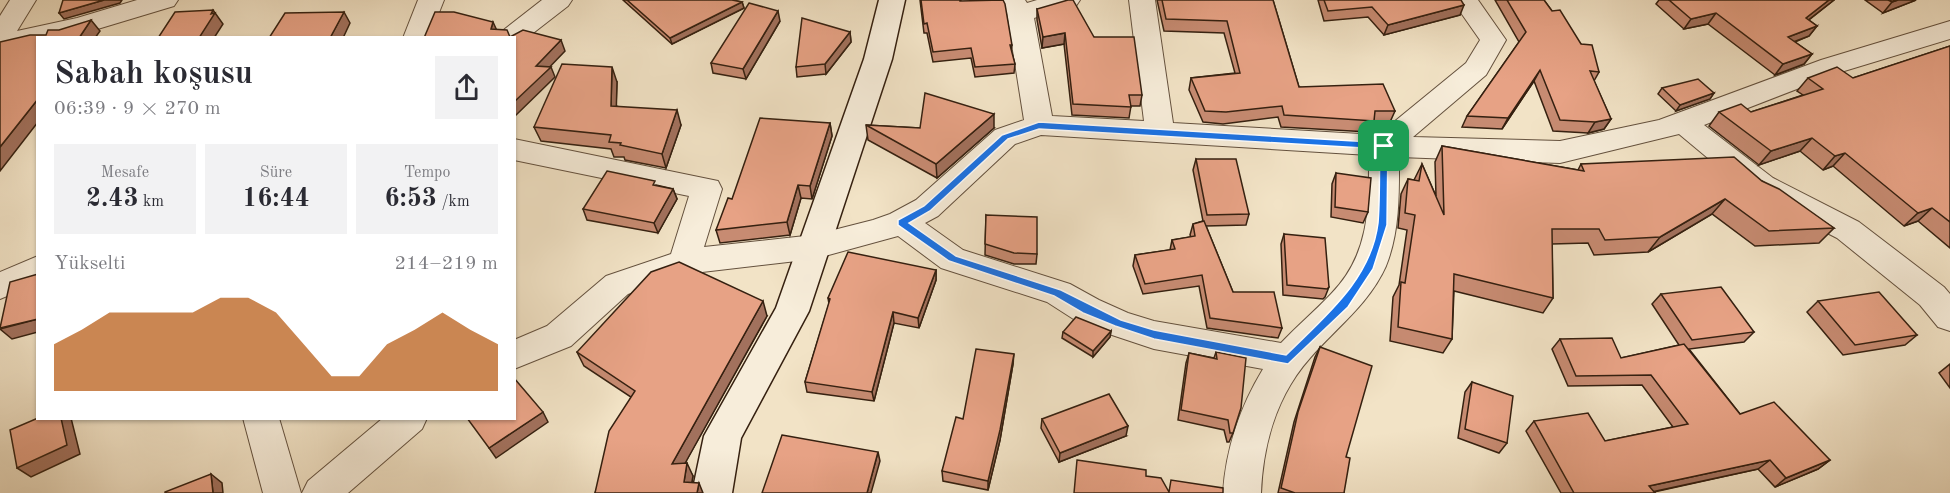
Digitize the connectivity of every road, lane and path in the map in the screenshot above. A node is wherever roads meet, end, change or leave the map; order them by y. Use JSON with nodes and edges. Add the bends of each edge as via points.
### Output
{"nodes":[{"id":1,"x":23,"y":0,"type":"edge"},
{"id":2,"x":165,"y":0,"type":"edge"},
{"id":3,"x":431,"y":0,"type":"edge"},
{"id":4,"x":559,"y":0,"type":"edge"},
{"id":5,"x":892,"y":0,"type":"edge"},
{"id":6,"x":1067,"y":0,"type":"edge"},
{"id":7,"x":1142,"y":0,"type":"edge"},
{"id":8,"x":1465,"y":0,"type":"edge"},
{"id":9,"x":1016,"y":7,"type":"edge"},
{"id":10,"x":1950,"y":30,"type":"edge"},
{"id":11,"x":417,"y":36,"type":"edge"},
{"id":12,"x":513,"y":36,"type":"edge"},
{"id":13,"x":0,"y":37,"type":"edge"},
{"id":14,"x":0,"y":43,"type":"edge"},
{"id":15,"x":1682,"y":122,"type":"junction"},
{"id":16,"x":1039,"y":125,"type":"junction"},
{"id":17,"x":1160,"y":133,"type":"junction"},
{"id":18,"x":1384,"y":146,"type":"junction"},
{"id":19,"x":516,"y":149,"type":"edge"},
{"id":20,"x":901,"y":222,"type":"junction"},
{"id":21,"x":814,"y":247,"type":"junction"},
{"id":22,"x":684,"y":262,"type":"junction"},
{"id":23,"x":36,"y":270,"type":"edge"},
{"id":24,"x":0,"y":286,"type":"edge"},
{"id":25,"x":1950,"y":317,"type":"edge"},
{"id":26,"x":516,"y":354,"type":"edge"},
{"id":27,"x":1288,"y":359,"type":"junction"},
{"id":28,"x":262,"y":420,"type":"edge"},
{"id":29,"x":407,"y":420,"type":"edge"},
{"id":30,"x":282,"y":493,"type":"edge"},
{"id":31,"x":321,"y":493,"type":"edge"},
{"id":32,"x":712,"y":493,"type":"edge"},
{"id":33,"x":1242,"y":493,"type":"edge"}],
"edges":[{"from":1,"to":13,"type":"street"},
{"from":2,"to":14,"type":"street","via":[[81,26]]},
{"from":3,"to":11,"type":"street"},
{"from":4,"to":12,"type":"street"},
{"from":5,"to":21,"type":"street","via":[[878,59]]},
{"from":6,"to":9,"type":"street"},
{"from":7,"to":17,"type":"street"},
{"from":8,"to":18,"type":"street","via":[[1493,40],[1476,69]]},
{"from":9,"to":16,"type":"street"},
{"from":10,"to":15,"type":"street","via":[[1830,66]]},
{"from":15,"to":18,"type":"street","via":[[1560,152]]},
{"from":15,"to":25,"type":"street","via":[[1762,186],[1848,230],[1932,296]]},
{"from":16,"to":17,"type":"street"},
{"from":16,"to":20,"type":"street","via":[[1005,137],[927,208]]},
{"from":17,"to":18,"type":"street"},
{"from":18,"to":27,"type":"street","via":[[1382,225],[1368,269],[1345,304]]},
{"from":19,"to":22,"type":"street","via":[[707,189]]},
{"from":20,"to":21,"type":"street"},
{"from":20,"to":27,"type":"street","via":[[952,259],[1058,293],[1118,323],[1154,335]]},
{"from":21,"to":22,"type":"street"},
{"from":21,"to":32,"type":"street","via":[[792,311],[723,436]]},
{"from":22,"to":26,"type":"street","via":[[617,285],[558,336]]},
{"from":23,"to":24,"type":"street"},
{"from":27,"to":33,"type":"street","via":[[1255,424]]},
{"from":28,"to":30,"type":"street"},
{"from":29,"to":31,"type":"street"}]}
